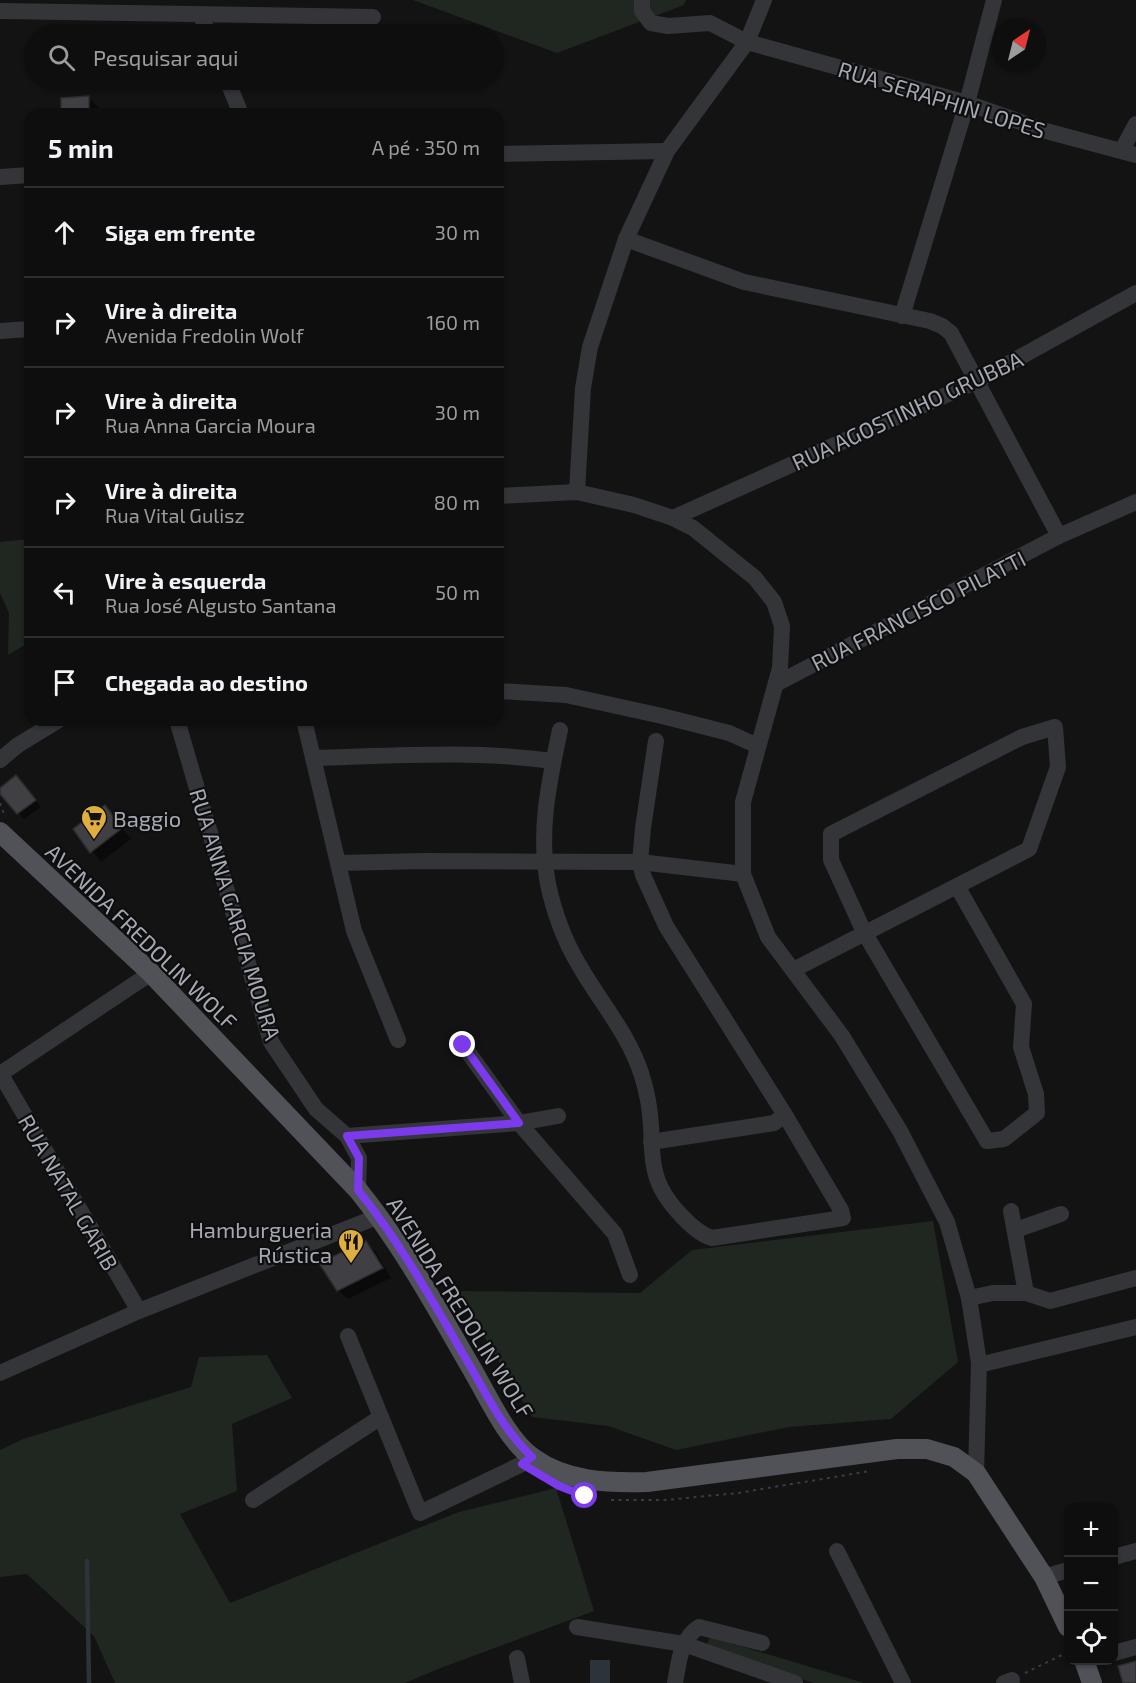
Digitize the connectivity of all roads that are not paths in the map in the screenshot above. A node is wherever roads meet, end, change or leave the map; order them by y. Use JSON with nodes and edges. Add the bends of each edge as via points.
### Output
{"nodes":[{"id":1,"x":642,"y":0,"type":"edge"},
{"id":2,"x":764,"y":0,"type":"edge"},
{"id":3,"x":994,"y":0,"type":"edge"},
{"id":4,"x":143,"y":7,"type":"edge"},
{"id":5,"x":0,"y":11,"type":"edge"},
{"id":6,"x":200,"y":14,"type":"junction"},
{"id":7,"x":373,"y":17,"type":"dead end"},
{"id":8,"x":204,"y":24,"type":"edge"},
{"id":9,"x":747,"y":42,"type":"junction"},
{"id":10,"x":231,"y":90,"type":"edge"},
{"id":11,"x":967,"y":103,"type":"junction"},
{"id":12,"x":238,"y":108,"type":"edge"},
{"id":13,"x":1136,"y":124,"type":"edge"},
{"id":14,"x":667,"y":151,"type":"junction"},
{"id":15,"x":1129,"y":152,"type":"edge"},
{"id":16,"x":504,"y":154,"type":"edge"},
{"id":17,"x":24,"y":175,"type":"edge"},
{"id":18,"x":0,"y":177,"type":"edge"},
{"id":19,"x":626,"y":239,"type":"junction"},
{"id":20,"x":1136,"y":292,"type":"edge"},
{"id":21,"x":902,"y":316,"type":"junction"},
{"id":22,"x":24,"y":330,"type":"edge"},
{"id":23,"x":0,"y":331,"type":"edge"},
{"id":24,"x":977,"y":381,"type":"junction"},
{"id":25,"x":578,"y":492,"type":"junction"},
{"id":26,"x":504,"y":496,"type":"edge"},
{"id":27,"x":1136,"y":502,"type":"edge"},
{"id":28,"x":673,"y":518,"type":"junction"},
{"id":29,"x":1059,"y":536,"type":"junction"},
{"id":30,"x":776,"y":684,"type":"junction"},
{"id":31,"x":504,"y":691,"type":"edge"},
{"id":32,"x":49,"y":726,"type":"edge"},
{"id":33,"x":179,"y":726,"type":"edge"},
{"id":34,"x":305,"y":726,"type":"edge"},
{"id":35,"x":560,"y":730,"type":"dead end"},
{"id":36,"x":656,"y":741,"type":"dead end"},
{"id":37,"x":758,"y":746,"type":"junction"},
{"id":38,"x":313,"y":758,"type":"junction"},
{"id":39,"x":0,"y":760,"type":"edge"},
{"id":40,"x":554,"y":761,"type":"junction"},
{"id":41,"x":3,"y":826,"type":"edge"},
{"id":42,"x":545,"y":862,"type":"junction"},
{"id":43,"x":640,"y":862,"type":"junction"},
{"id":44,"x":338,"y":863,"type":"junction"},
{"id":45,"x":743,"y":874,"type":"junction"},
{"id":46,"x":957,"y":885,"type":"junction"},
{"id":47,"x":864,"y":933,"type":"junction"},
{"id":48,"x":793,"y":970,"type":"junction"},
{"id":49,"x":151,"y":973,"type":"junction"},
{"id":50,"x":398,"y":1040,"type":"dead end"},
{"id":51,"x":463,"y":1045,"type":"dead end"},
{"id":52,"x":0,"y":1074,"type":"edge"},
{"id":53,"x":785,"y":1115,"type":"junction"},
{"id":54,"x":558,"y":1116,"type":"dead end"},
{"id":55,"x":519,"y":1123,"type":"junction"},
{"id":56,"x":347,"y":1136,"type":"junction"},
{"id":57,"x":651,"y":1142,"type":"junction"},
{"id":58,"x":358,"y":1190,"type":"junction"},
{"id":59,"x":1011,"y":1211,"type":"dead end"},
{"id":60,"x":1061,"y":1214,"type":"dead end"},
{"id":61,"x":379,"y":1216,"type":"junction"},
{"id":62,"x":1016,"y":1230,"type":"junction"},
{"id":63,"x":630,"y":1275,"type":"dead end"},
{"id":64,"x":1136,"y":1278,"type":"edge"},
{"id":65,"x":1026,"y":1293,"type":"junction"},
{"id":66,"x":969,"y":1298,"type":"junction"},
{"id":67,"x":139,"y":1311,"type":"junction"},
{"id":68,"x":1136,"y":1327,"type":"edge"},
{"id":69,"x":348,"y":1336,"type":"dead end"},
{"id":70,"x":979,"y":1365,"type":"junction"},
{"id":71,"x":0,"y":1373,"type":"edge"},
{"id":72,"x":381,"y":1418,"type":"junction"},
{"id":73,"x":532,"y":1457,"type":"junction"},
{"id":74,"x":976,"y":1473,"type":"junction"},
{"id":75,"x":253,"y":1500,"type":"dead end"},
{"id":76,"x":837,"y":1551,"type":"dead end"},
{"id":77,"x":1136,"y":1551,"type":"edge"},
{"id":78,"x":1118,"y":1556,"type":"edge"},
{"id":79,"x":1064,"y":1571,"type":"edge"},
{"id":80,"x":1044,"y":1577,"type":"junction"},
{"id":81,"x":1064,"y":1619,"type":"edge"},
{"id":82,"x":577,"y":1627,"type":"dead end"},
{"id":83,"x":762,"y":1643,"type":"dead end"},
{"id":84,"x":684,"y":1644,"type":"junction"},
{"id":85,"x":1136,"y":1647,"type":"edge"},
{"id":86,"x":1118,"y":1652,"type":"edge"},
{"id":87,"x":518,"y":1658,"type":"dead end"},
{"id":88,"x":1086,"y":1665,"type":"edge"},
{"id":89,"x":522,"y":1683,"type":"edge"},
{"id":90,"x":675,"y":1683,"type":"edge"},
{"id":91,"x":795,"y":1683,"type":"edge"},
{"id":92,"x":903,"y":1683,"type":"edge"},
{"id":93,"x":1092,"y":1683,"type":"edge"}],
"edges":[{"from":1,"to":9,"type":"street","name":"RUA SERAPHIN LOPES","via":[[642,11],[651,23],[710,23]]},
{"from":2,"to":9,"type":"street"},
{"from":3,"to":11,"type":"street"},
{"from":4,"to":5,"type":"street"},
{"from":4,"to":6,"type":"street"},
{"from":6,"to":7,"type":"street"},
{"from":6,"to":8,"type":"street"},
{"from":9,"to":11,"type":"street","name":"RUA SERAPHIN LOPES"},
{"from":9,"to":14,"type":"street"},
{"from":10,"to":12,"type":"street"},
{"from":11,"to":15,"type":"street","name":"RUA SERAPHIN LOPES","via":[[1046,131]]},
{"from":11,"to":21,"type":"street"},
{"from":13,"to":15,"type":"street"},
{"from":14,"to":16,"type":"street"},
{"from":14,"to":19,"type":"street"},
{"from":17,"to":18,"type":"street"},
{"from":19,"to":21,"type":"street","via":[[744,282]]},
{"from":19,"to":25,"type":"street","via":[[590,347],[583,388]]},
{"from":20,"to":24,"type":"street","name":"RUA AGOSTINHO GRUBBA"},
{"from":21,"to":24,"type":"street","via":[[930,321],[951,333]]},
{"from":22,"to":23,"type":"street"},
{"from":24,"to":28,"type":"street","name":"RUA AGOSTINHO GRUBBA"},
{"from":24,"to":29,"type":"street"},
{"from":25,"to":26,"type":"street"},
{"from":25,"to":28,"type":"street"},
{"from":27,"to":29,"type":"street","name":"RUA FRANCISCO PILATTI"},
{"from":28,"to":30,"type":"street","via":[[693,528],[755,578],[774,602],[782,626]]},
{"from":29,"to":30,"type":"street","name":"RUA FRANCISCO PILATTI"},
{"from":30,"to":37,"type":"street"},
{"from":31,"to":37,"type":"street","via":[[566,695],[729,733]]},
{"from":32,"to":39,"type":"street"},
{"from":33,"to":56,"type":"street","name":"RUA ANNA GARCIA MOURA","via":[[271,1042],[316,1109]]},
{"from":34,"to":38,"type":"street"},
{"from":35,"to":40,"type":"street"},
{"from":36,"to":43,"type":"street"},
{"from":37,"to":45,"type":"street","via":[[743,802]]},
{"from":38,"to":40,"type":"street","via":[[480,755]]},
{"from":38,"to":44,"type":"street"},
{"from":40,"to":42,"type":"street","via":[[545,805]]},
{"from":41,"to":49,"type":"main road","name":"AVENIDA FREDOLIN WOLF"},
{"from":42,"to":43,"type":"street"},
{"from":42,"to":44,"type":"street"},
{"from":42,"to":57,"type":"street","via":[[553,904],[568,945],[626,1037],[642,1075]]},
{"from":43,"to":45,"type":"street"},
{"from":43,"to":53,"type":"street","via":[[666,926]]},
{"from":44,"to":50,"type":"street","via":[[354,931]]},
{"from":45,"to":48,"type":"street","via":[[768,937]]},
{"from":46,"to":47,"type":"street"},
{"from":46,"to":47,"type":"street","via":[[1024,1004],[1021,1047],[1036,1094],[1037,1113],[1004,1139],[987,1142]]},
{"from":46,"to":47,"type":"street","via":[[1029,849],[1058,767],[1054,727],[1022,737],[831,834],[831,860]]},
{"from":47,"to":48,"type":"street"},
{"from":48,"to":66,"type":"street","via":[[842,1036],[900,1131],[947,1222]]},
{"from":49,"to":52,"type":"street"},
{"from":49,"to":58,"type":"main road","name":"AVENIDA FREDOLIN WOLF"},
{"from":51,"to":55,"type":"street"},
{"from":52,"to":67,"type":"street","name":"RUA NATAL GARIB"},
{"from":53,"to":57,"type":"street","via":[[774,1123]]},
{"from":53,"to":57,"type":"street","via":[[843,1218],[712,1238],[703,1235],[663,1191],[656,1176]]},
{"from":54,"to":55,"type":"street"},
{"from":55,"to":56,"type":"street"},
{"from":55,"to":63,"type":"street","via":[[615,1234]]},
{"from":56,"to":58,"type":"street","name":"RUA ANNA GARCIA MOURA","via":[[359,1158]]},
{"from":58,"to":61,"type":"main road","name":"AVENIDA FREDOLIN WOLF"},
{"from":59,"to":62,"type":"street"},
{"from":60,"to":62,"type":"street"},
{"from":61,"to":67,"type":"street"},
{"from":61,"to":73,"type":"main road","name":"AVENIDA FREDOLIN WOLF","via":[[504,1423]]},
{"from":62,"to":65,"type":"street"},
{"from":64,"to":65,"type":"street","via":[[1050,1301]]},
{"from":65,"to":66,"type":"street"},
{"from":66,"to":70,"type":"street"},
{"from":67,"to":71,"type":"street"},
{"from":68,"to":70,"type":"street"},
{"from":69,"to":72,"type":"street"},
{"from":70,"to":74,"type":"street"},
{"from":72,"to":73,"type":"street","via":[[420,1513]]},
{"from":72,"to":75,"type":"street"},
{"from":73,"to":74,"type":"main road","name":"AVENIDA FREDOLIN WOLF","via":[[558,1473],[607,1483],[647,1482],[897,1449],[927,1449],[954,1457]]},
{"from":74,"to":80,"type":"main road"},
{"from":76,"to":92,"type":"street"},
{"from":77,"to":78,"type":"street"},
{"from":79,"to":80,"type":"street"},
{"from":80,"to":81,"type":"main road"},
{"from":82,"to":84,"type":"street"},
{"from":83,"to":84,"type":"street","via":[[699,1627],[689,1633]]},
{"from":84,"to":90,"type":"street"},
{"from":84,"to":91,"type":"street"},
{"from":85,"to":86,"type":"street"},
{"from":87,"to":89,"type":"street"},
{"from":88,"to":93,"type":"main road"}]}
